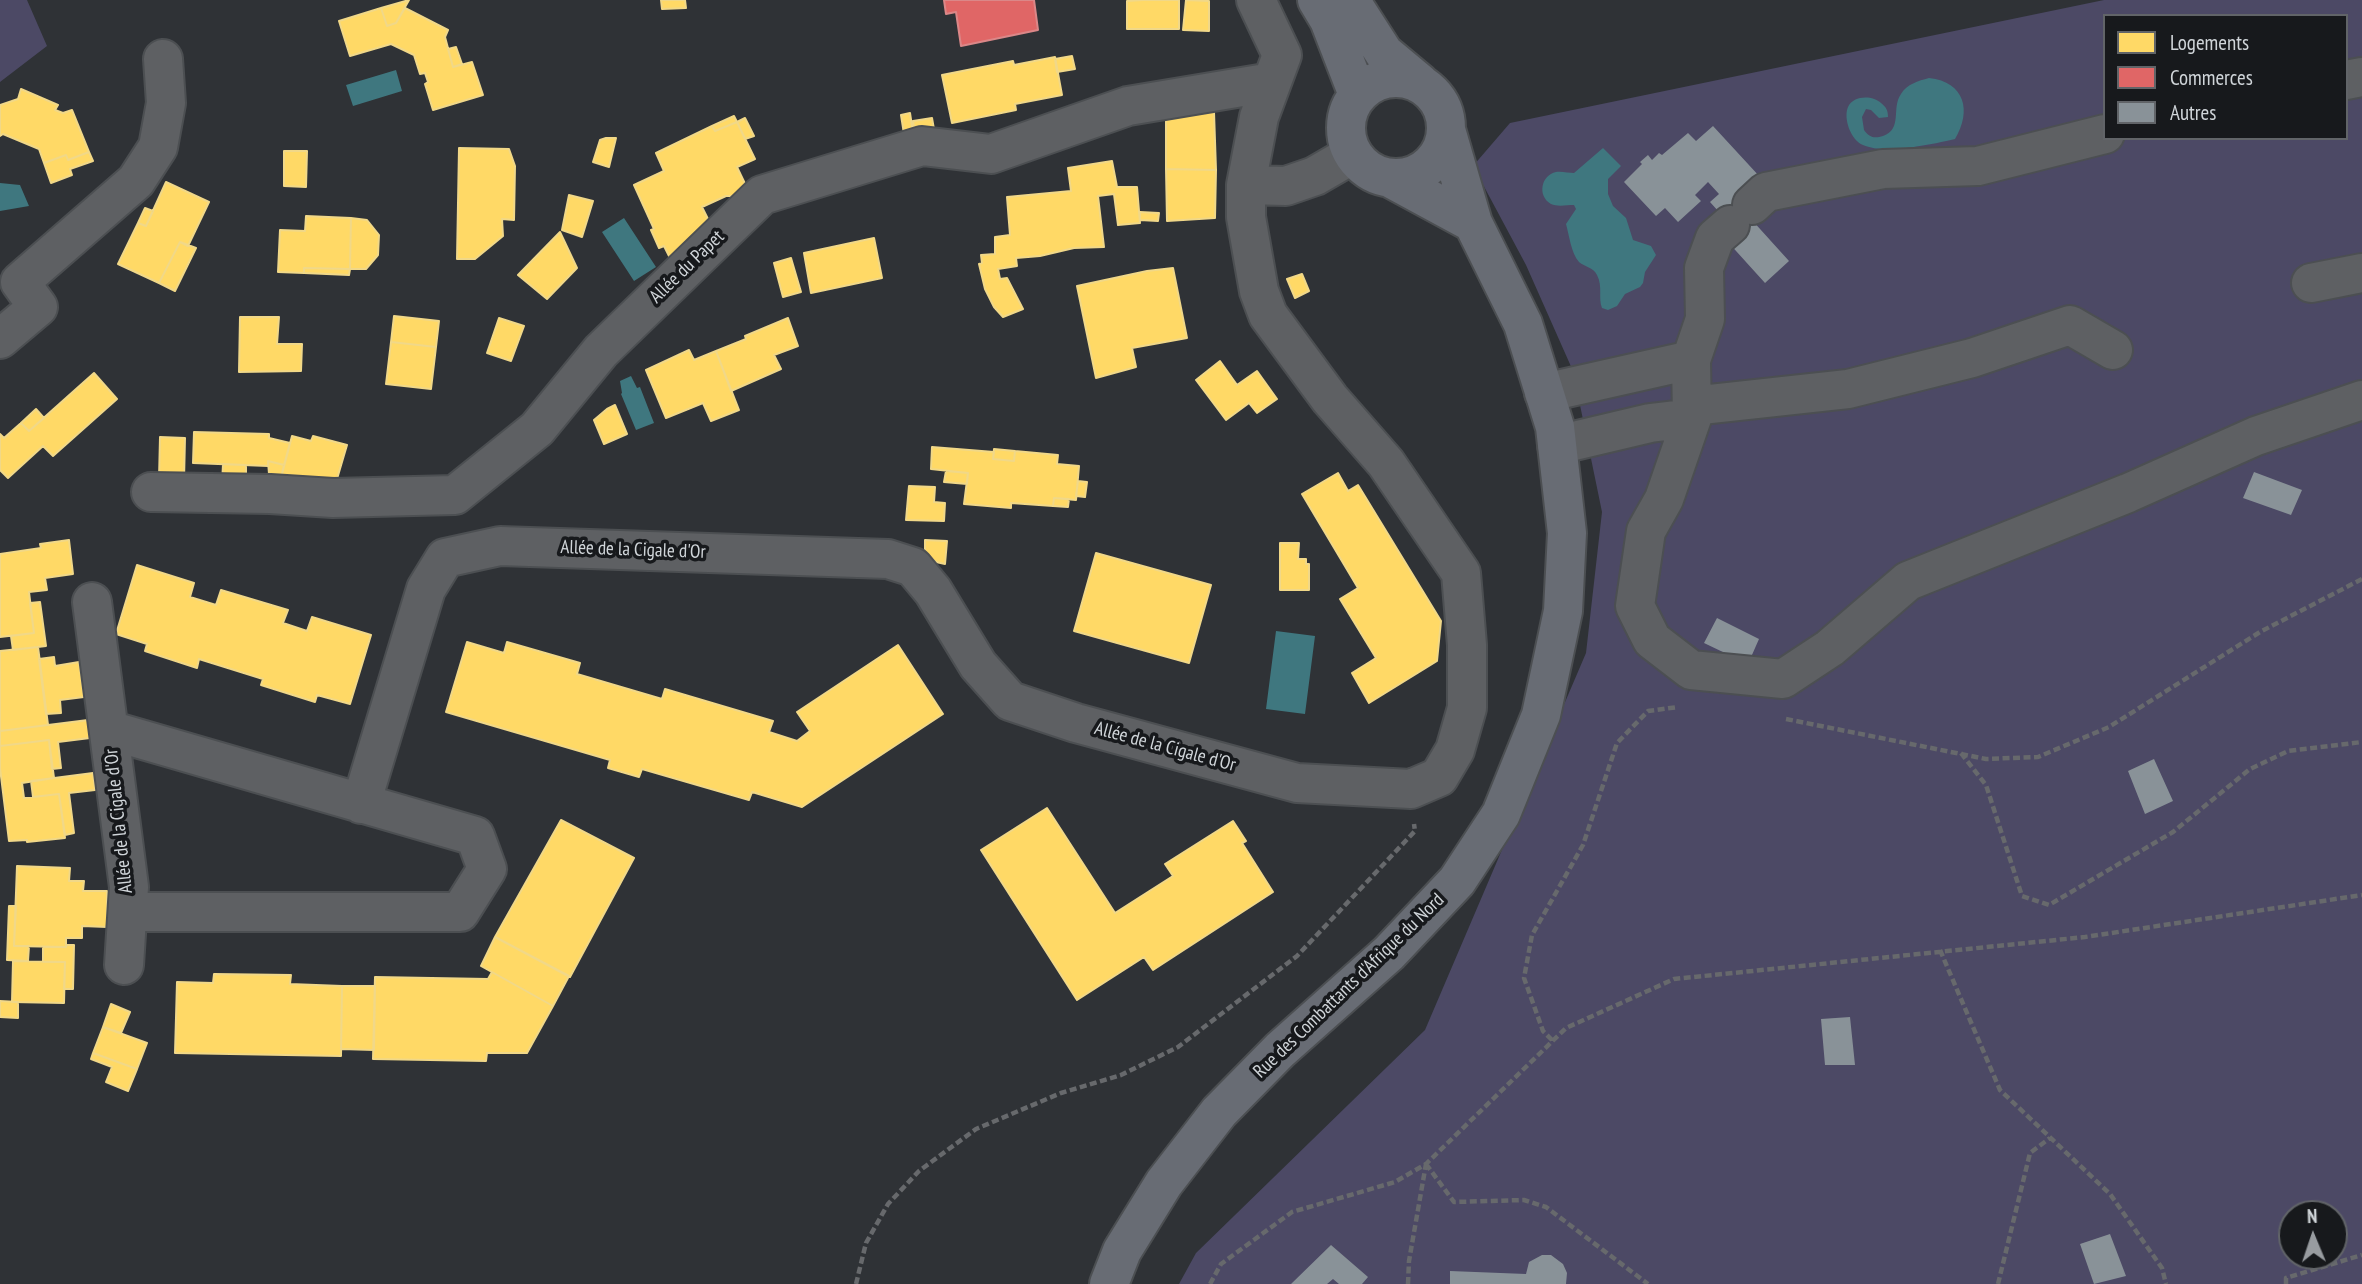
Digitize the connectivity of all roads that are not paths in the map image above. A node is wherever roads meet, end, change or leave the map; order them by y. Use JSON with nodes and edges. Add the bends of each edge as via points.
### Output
{"nodes":[{"id":1,"x":1256,"y":0,"type":"edge"},
{"id":2,"x":1317,"y":0,"type":"edge"},
{"id":3,"x":1350,"y":0,"type":"edge"},
{"id":4,"x":163,"y":59,"type":"dead end"},
{"id":5,"x":1272,"y":82,"type":"junction"},
{"id":6,"x":1420,"y":83,"type":"junction"},
{"id":7,"x":1358,"y":95,"type":"junction"},
{"id":8,"x":1447,"y":133,"type":"junction"},
{"id":9,"x":2103,"y":135,"type":"edge"},
{"id":10,"x":1353,"y":154,"type":"junction"},
{"id":11,"x":1390,"y":178,"type":"junction"},
{"id":12,"x":1247,"y":185,"type":"junction"},
{"id":13,"x":1473,"y":223,"type":"junction"},
{"id":14,"x":2362,"y":273,"type":"edge"},
{"id":15,"x":2311,"y":283,"type":"dead end"},
{"id":16,"x":0,"y":339,"type":"edge"},
{"id":17,"x":2113,"y":350,"type":"dead end"},
{"id":18,"x":1691,"y":360,"type":"junction"},
{"id":19,"x":1544,"y":393,"type":"junction"},
{"id":20,"x":2362,"y":400,"type":"edge"},
{"id":21,"x":1692,"y":412,"type":"junction"},
{"id":22,"x":1557,"y":445,"type":"junction"},
{"id":23,"x":151,"y":492,"type":"dead end"},
{"id":24,"x":92,"y":603,"type":"dead end"},
{"id":25,"x":109,"y":730,"type":"junction"},
{"id":26,"x":361,"y":804,"type":"junction"},
{"id":27,"x":128,"y":912,"type":"junction"},
{"id":28,"x":124,"y":965,"type":"dead end"},
{"id":29,"x":1109,"y":1284,"type":"edge"}],
"edges":[{"from":1,"to":5,"type":"street","via":[[1282,54]]},
{"from":2,"to":7,"type":"main road"},
{"from":3,"to":6,"type":"main road","via":[[1384,53]]},
{"from":4,"to":16,"type":"street","via":[[166,103],[158,147],[136,181],[20,282],[38,307]]},
{"from":5,"to":12,"type":"street","via":[[1259,117]]},
{"from":5,"to":23,"type":"street","name":"Allée du Papet","via":[[1128,106],[991,154],[922,146],[762,195],[601,351],[537,429],[455,495],[333,498]]},
{"from":6,"to":7,"type":"main road","via":[[1384,78]]},
{"from":6,"to":8,"type":"main road","via":[[1434,93],[1445,111]]},
{"from":7,"to":10,"type":"main road","via":[[1346,117]]},
{"from":8,"to":11,"type":"main road","via":[[1442,150],[1428,168],[1410,177]]},
{"from":8,"to":13,"type":"main road","name":"Rue des Combattants d'Afrique du Nord"},
{"from":9,"to":18,"type":"street","via":[[1978,166],[1883,169],[1766,192],[1715,238],[1704,268],[1705,319]]},
{"from":10,"to":11,"type":"main road","via":[[1363,166]]},
{"from":10,"to":12,"type":"street","via":[[1286,186]]},
{"from":11,"to":13,"type":"main road"},
{"from":12,"to":26,"type":"street","name":"Allée de la Cigale d'Or","via":[[1246,217],[1259,291],[1268,315],[1330,399],[1386,463],[1461,573],[1467,708],[1455,750],[1439,777],[1411,789],[1297,783],[1010,701],[978,665],[913,567],[888,559],[500,546],[445,558],[426,589]]},
{"from":13,"to":19,"type":"main road","name":"Rue des Combattants d'Afrique du Nord","via":[[1523,324]]},
{"from":14,"to":15,"type":"street"},
{"from":17,"to":21,"type":"street","via":[[2070,325],[1972,358],[1848,389]]},
{"from":18,"to":19,"type":"street"},
{"from":18,"to":21,"type":"street"},
{"from":19,"to":22,"type":"main road","name":"Rue des Combattants d'Afrique du Nord"},
{"from":20,"to":21,"type":"street","via":[[2256,436],[1908,581],[1830,648],[1783,679],[1691,670],[1652,640],[1635,606],[1646,531],[1664,499]]},
{"from":21,"to":22,"type":"street"},
{"from":22,"to":29,"type":"main road","name":"Rue des Combattants d'Afrique du Nord","via":[[1567,533],[1563,611],[1541,715],[1501,814],[1457,881],[1389,953],[1280,1050],[1219,1112],[1164,1183],[1122,1251]]},
{"from":24,"to":25,"type":"street","name":"Allée de la Cigale d'Or"},
{"from":25,"to":26,"type":"street","name":"Allée de la Cigale d'Or"},
{"from":25,"to":27,"type":"street","name":"Allée de la Cigale d'Or"},
{"from":26,"to":27,"type":"street","name":"Allée de la Cigale d'Or","via":[[475,836],[487,869],[460,912]]},
{"from":27,"to":28,"type":"street","name":"Allée de la Cigale d'Or"}]}
